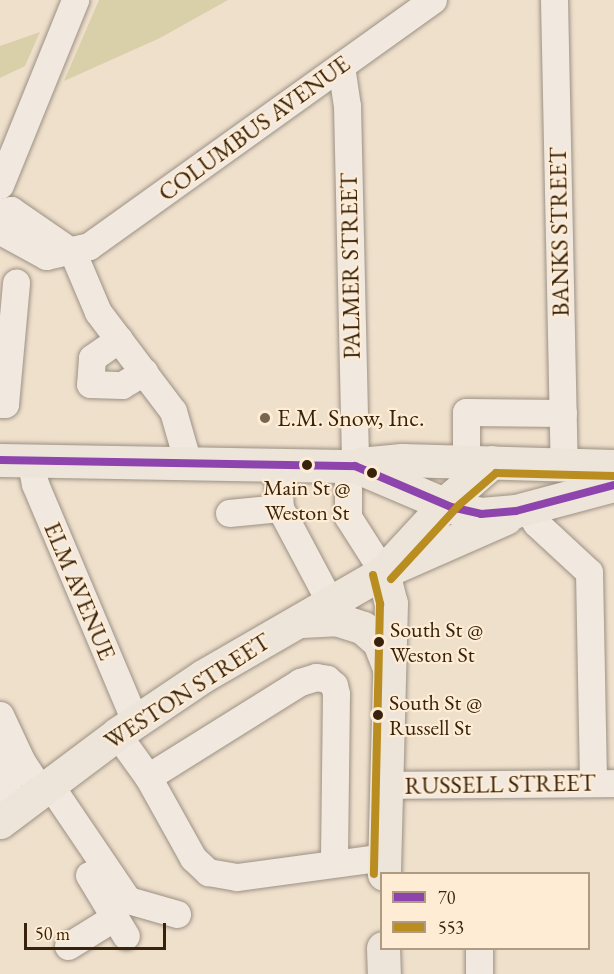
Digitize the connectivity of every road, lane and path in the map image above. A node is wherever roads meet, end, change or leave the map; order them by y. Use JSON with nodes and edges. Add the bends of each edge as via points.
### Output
{"nodes":[{"id":1,"x":75,"y":0,"type":"edge"},
{"id":2,"x":433,"y":0,"type":"edge"},
{"id":3,"x":554,"y":0,"type":"edge"},
{"id":4,"x":341,"y":66,"type":"junction"},
{"id":5,"x":0,"y":185,"type":"edge"},
{"id":6,"x":0,"y":212,"type":"edge"},
{"id":7,"x":0,"y":227,"type":"edge"},
{"id":8,"x":73,"y":253,"type":"junction"},
{"id":9,"x":16,"y":282,"type":"dead end"},
{"id":10,"x":119,"y":339,"type":"junction"},
{"id":11,"x":4,"y":344,"type":"edge"},
{"id":12,"x":144,"y":372,"type":"junction"},
{"id":13,"x":0,"y":404,"type":"edge"},
{"id":14,"x":563,"y":413,"type":"junction"},
{"id":15,"x":15,"y":460,"type":"edge"},
{"id":16,"x":188,"y":463,"type":"junction"},
{"id":17,"x":277,"y":464,"type":"junction"},
{"id":18,"x":564,"y":464,"type":"junction"},
{"id":19,"x":351,"y":465,"type":"junction"},
{"id":20,"x":614,"y":466,"type":"edge"},
{"id":21,"x":614,"y":485,"type":"edge"},
{"id":22,"x":461,"y":489,"type":"junction"},
{"id":23,"x":280,"y":508,"type":"junction"},
{"id":24,"x":527,"y":509,"type":"junction"},
{"id":25,"x":229,"y":513,"type":"dead end"},
{"id":26,"x":383,"y":572,"type":"junction"},
{"id":27,"x":330,"y":602,"type":"junction"},
{"id":28,"x":293,"y":624,"type":"junction"},
{"id":29,"x":389,"y":671,"type":"junction"},
{"id":30,"x":4,"y":726,"type":"edge"},
{"id":31,"x":126,"y":727,"type":"junction"},
{"id":32,"x":604,"y":783,"type":"edge"},
{"id":33,"x":152,"y":784,"type":"junction"},
{"id":34,"x":385,"y":785,"type":"junction"},
{"id":35,"x":43,"y":790,"type":"junction"},
{"id":36,"x":0,"y":815,"type":"edge"},
{"id":37,"x":0,"y":822,"type":"edge"},
{"id":38,"x":334,"y":861,"type":"junction"},
{"id":39,"x":384,"y":865,"type":"edge"},
{"id":40,"x":177,"y":914,"type":"dead end"},
{"id":41,"x":68,"y":946,"type":"dead end"},
{"id":42,"x":383,"y":950,"type":"edge"},
{"id":43,"x":479,"y":950,"type":"edge"},
{"id":44,"x":384,"y":974,"type":"edge"},
{"id":45,"x":480,"y":974,"type":"edge"}],
"edges":[{"from":1,"to":5,"type":"street"},
{"from":2,"to":4,"type":"street","name":"COLUMBUS AVENUE"},
{"from":3,"to":14,"type":"street","name":"BANKS STREET"},
{"from":4,"to":8,"type":"street","name":"COLUMBUS AVENUE","via":[[94,243]]},
{"from":4,"to":19,"type":"street","name":"PALMER STREET","via":[[347,106]]},
{"from":6,"to":8,"type":"street","via":[[11,210]]},
{"from":7,"to":8,"type":"street","via":[[2,232],[41,255]]},
{"from":8,"to":10,"type":"street","via":[[94,305]]},
{"from":9,"to":11,"type":"street"},
{"from":10,"to":12,"type":"street"},
{"from":10,"to":12,"type":"street","via":[[92,358],[90,384],[122,385]]},
{"from":11,"to":13,"type":"street","via":[[5,404]]},
{"from":12,"to":16,"type":"street","via":[[173,411]]},
{"from":14,"to":18,"type":"street","name":"BANKS STREET"},
{"from":14,"to":22,"type":"street","via":[[466,412]]},
{"from":15,"to":16,"type":"main road"},
{"from":15,"to":31,"type":"street","name":"ELM AVENUE","via":[[35,484]]},
{"from":16,"to":17,"type":"main road"},
{"from":17,"to":19,"type":"main road"},
{"from":17,"to":23,"type":"street"},
{"from":18,"to":20,"type":"main road"},
{"from":18,"to":22,"type":"main road"},
{"from":19,"to":22,"type":"main road"},
{"from":19,"to":22,"type":"main road","via":[[388,460]]},
{"from":19,"to":26,"type":"street","name":"PALMER STREET","via":[[348,517]]},
{"from":21,"to":24,"type":"main road"},
{"from":22,"to":24,"type":"main road","via":[[498,514]]},
{"from":22,"to":26,"type":"main road","name":"WESTON STREET"},
{"from":23,"to":25,"type":"street"},
{"from":23,"to":27,"type":"street"},
{"from":24,"to":32,"type":"street","via":[[536,523],[590,572]]},
{"from":26,"to":27,"type":"main road","name":"WESTON STREET"},
{"from":26,"to":29,"type":"main road","via":[[391,595]]},
{"from":27,"to":28,"type":"main road","name":"WESTON STREET"},
{"from":28,"to":29,"type":"main road","via":[[327,619],[363,628],[379,642]]},
{"from":28,"to":31,"type":"main road","name":"WESTON STREET"},
{"from":29,"to":34,"type":"main road"},
{"from":30,"to":35,"type":"street"},
{"from":30,"to":36,"type":"street","via":[[11,770]]},
{"from":31,"to":33,"type":"street","name":"ELM AVENUE"},
{"from":31,"to":35,"type":"main road","name":"WESTON STREET"},
{"from":32,"to":34,"type":"street","name":"RUSSELL STREET"},
{"from":33,"to":38,"type":"street","name":"ELM AVENUE","via":[[193,858],[208,872],[237,877]]},
{"from":33,"to":38,"type":"street","via":[[300,682],[316,677],[327,680],[336,694]]},
{"from":34,"to":39,"type":"main road"},
{"from":35,"to":37,"type":"main road","name":"WESTON STREET"},
{"from":35,"to":40,"type":"street","via":[[125,897]]},
{"from":35,"to":41,"type":"street","via":[[120,927]]},
{"from":38,"to":39,"type":"street"},
{"from":42,"to":44,"type":"main road"},
{"from":43,"to":45,"type":"street"}]}
